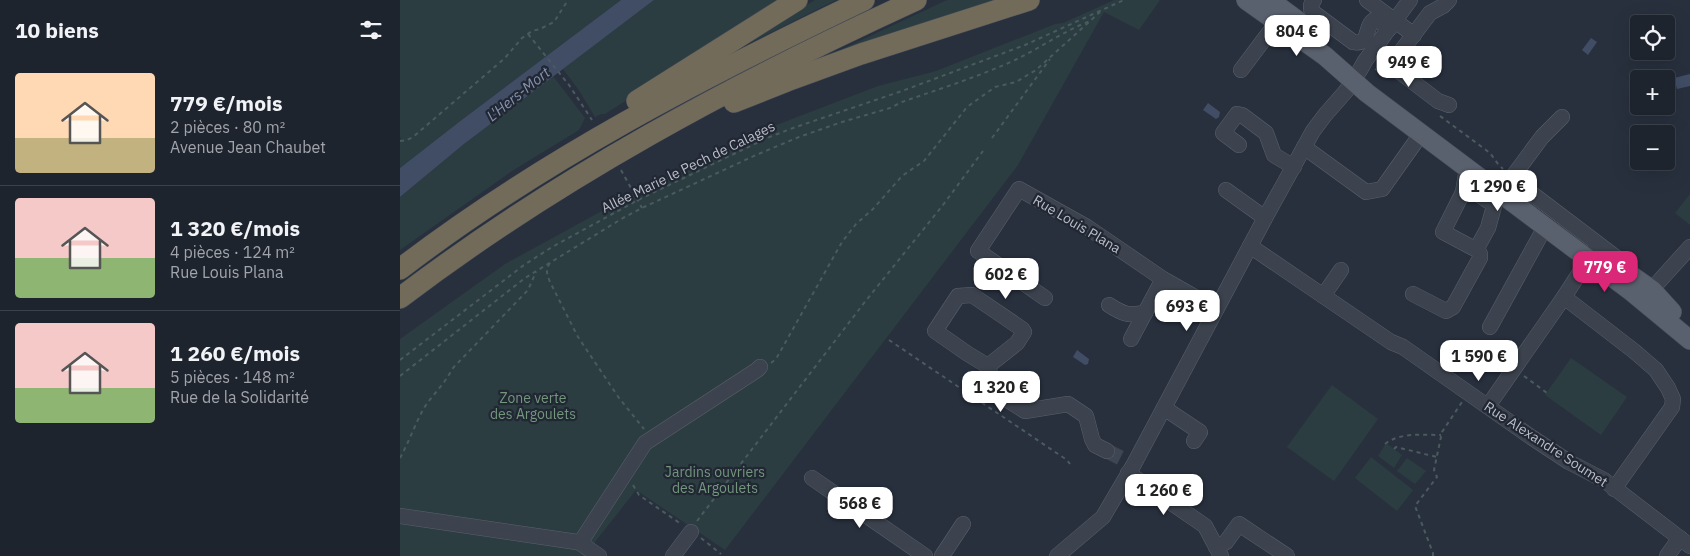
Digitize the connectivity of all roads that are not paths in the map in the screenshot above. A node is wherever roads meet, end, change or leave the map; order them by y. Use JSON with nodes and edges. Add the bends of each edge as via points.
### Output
{"nodes":[{"id":1,"x":797,"y":0,"type":"edge"},
{"id":2,"x":864,"y":0,"type":"edge"},
{"id":3,"x":916,"y":0,"type":"edge"},
{"id":4,"x":1029,"y":0,"type":"edge"},
{"id":5,"x":1246,"y":0,"type":"edge"},
{"id":6,"x":1270,"y":0,"type":"edge"},
{"id":7,"x":1314,"y":0,"type":"edge"},
{"id":8,"x":1358,"y":0,"type":"edge"},
{"id":9,"x":1410,"y":0,"type":"edge"},
{"id":10,"x":1449,"y":0,"type":"edge"},
{"id":11,"x":1370,"y":3,"type":"edge"},
{"id":12,"x":1277,"y":22,"type":"junction"},
{"id":13,"x":1390,"y":27,"type":"junction"},
{"id":14,"x":1409,"y":41,"type":"junction"},
{"id":15,"x":1241,"y":70,"type":"dead end"},
{"id":16,"x":1357,"y":76,"type":"junction"},
{"id":17,"x":1449,"y":105,"type":"dead end"},
{"id":18,"x":1562,"y":117,"type":"dead end"},
{"id":19,"x":676,"y":120,"type":"junction"},
{"id":20,"x":1421,"y":134,"type":"junction"},
{"id":21,"x":1239,"y":145,"type":"dead end"},
{"id":22,"x":1304,"y":148,"type":"junction"},
{"id":23,"x":1294,"y":167,"type":"junction"},
{"id":24,"x":1466,"y":176,"type":"junction"},
{"id":25,"x":1226,"y":190,"type":"dead end"},
{"id":26,"x":1501,"y":194,"type":"junction"},
{"id":27,"x":1523,"y":196,"type":"junction"},
{"id":28,"x":477,"y":214,"type":"junction"},
{"id":29,"x":1264,"y":218,"type":"junction"},
{"id":30,"x":1545,"y":227,"type":"junction"},
{"id":31,"x":1250,"y":246,"type":"junction"},
{"id":32,"x":1690,"y":247,"type":"edge"},
{"id":33,"x":1477,"y":248,"type":"junction"},
{"id":34,"x":1591,"y":254,"type":"junction"},
{"id":35,"x":400,"y":269,"type":"edge"},
{"id":36,"x":1341,"y":270,"type":"dead end"},
{"id":37,"x":1631,"y":275,"type":"junction"},
{"id":38,"x":1163,"y":278,"type":"junction"},
{"id":39,"x":1414,"y":294,"type":"dead end"},
{"id":40,"x":1647,"y":295,"type":"junction"},
{"id":41,"x":1323,"y":296,"type":"junction"},
{"id":42,"x":1564,"y":297,"type":"junction"},
{"id":43,"x":400,"y":298,"type":"edge"},
{"id":44,"x":1045,"y":298,"type":"dead end"},
{"id":45,"x":1109,"y":305,"type":"dead end"},
{"id":46,"x":1216,"y":309,"type":"junction"},
{"id":47,"x":1145,"y":313,"type":"junction"},
{"id":48,"x":1490,"y":327,"type":"dead end"},
{"id":49,"x":1690,"y":334,"type":"edge"},
{"id":50,"x":1131,"y":339,"type":"dead end"},
{"id":51,"x":1690,"y":340,"type":"edge"},
{"id":52,"x":988,"y":366,"type":"junction"},
{"id":53,"x":758,"y":369,"type":"road end"},
{"id":54,"x":1488,"y":406,"type":"junction"},
{"id":55,"x":1164,"y":408,"type":"junction"},
{"id":56,"x":1194,"y":441,"type":"dead end"},
{"id":57,"x":1107,"y":451,"type":"tunnel mouth"},
{"id":58,"x":1129,"y":466,"type":"junction"},
{"id":59,"x":812,"y":478,"type":"dead end"},
{"id":60,"x":1614,"y":489,"type":"junction"},
{"id":61,"x":400,"y":516,"type":"edge"},
{"id":62,"x":963,"y":524,"type":"dead end"},
{"id":63,"x":691,"y":532,"type":"road end"},
{"id":64,"x":1685,"y":542,"type":"edge"},
{"id":65,"x":580,"y":543,"type":"junction"},
{"id":66,"x":1218,"y":552,"type":"edge"},
{"id":67,"x":599,"y":556,"type":"edge"},
{"id":68,"x":673,"y":556,"type":"edge"},
{"id":69,"x":925,"y":556,"type":"edge"},
{"id":70,"x":942,"y":556,"type":"edge"},
{"id":71,"x":1056,"y":556,"type":"edge"},
{"id":72,"x":1287,"y":556,"type":"edge"},
{"id":73,"x":1667,"y":556,"type":"edge"}],
"edges":[{"from":1,"to":28,"type":"highway","via":[[580,136]]},
{"from":2,"to":28,"type":"highway","via":[[659,104],[546,169]]},
{"from":3,"to":19,"type":"highway","via":[[766,72]]},
{"from":4,"to":19,"type":"highway","via":[[821,68],[691,123]]},
{"from":5,"to":12,"type":"main road"},
{"from":6,"to":16,"type":"main road","via":[[1338,51]]},
{"from":7,"to":13,"type":"street","via":[[1310,9],[1353,42],[1359,44],[1364,41],[1372,20],[1381,20]]},
{"from":8,"to":11,"type":"street"},
{"from":9,"to":13,"type":"street"},
{"from":10,"to":14,"type":"street","via":[[1430,13]]},
{"from":11,"to":13,"type":"street"},
{"from":12,"to":15,"type":"street"},
{"from":12,"to":16,"type":"main road"},
{"from":13,"to":14,"type":"street"},
{"from":13,"to":16,"type":"street","via":[[1364,61]]},
{"from":14,"to":17,"type":"street","via":[[1396,58],[1400,72],[1438,101]]},
{"from":16,"to":20,"type":"main road"},
{"from":16,"to":22,"type":"street","via":[[1321,120]]},
{"from":16,"to":26,"type":"main road"},
{"from":18,"to":26,"type":"street","via":[[1542,137]]},
{"from":19,"to":43,"type":"highway","via":[[514,216]]},
{"from":20,"to":22,"type":"street","via":[[1382,189],[1366,192]]},
{"from":20,"to":24,"type":"main road"},
{"from":21,"to":23,"type":"street","via":[[1223,134],[1237,114],[1266,133],[1274,155]]},
{"from":22,"to":23,"type":"street"},
{"from":23,"to":29,"type":"street"},
{"from":24,"to":26,"type":"main road"},
{"from":24,"to":33,"type":"street","via":[[1463,192],[1443,232]]},
{"from":25,"to":29,"type":"street"},
{"from":26,"to":27,"type":"main road"},
{"from":26,"to":30,"type":"main road"},
{"from":26,"to":33,"type":"street"},
{"from":27,"to":34,"type":"main road"},
{"from":27,"to":37,"type":"street","via":[[1531,193],[1630,268]]},
{"from":28,"to":35,"type":"highway"},
{"from":29,"to":31,"type":"street"},
{"from":30,"to":34,"type":"main road"},
{"from":30,"to":48,"type":"street"},
{"from":31,"to":41,"type":"street","name":"Rue Alexandre Soumet"},
{"from":31,"to":46,"type":"street"},
{"from":32,"to":40,"type":"street"},
{"from":33,"to":39,"type":"street","via":[[1480,258],[1453,307],[1446,311]]},
{"from":34,"to":37,"type":"main road"},
{"from":34,"to":40,"type":"main road"},
{"from":34,"to":42,"type":"street"},
{"from":36,"to":41,"type":"street"},
{"from":37,"to":40,"type":"main road"},
{"from":38,"to":44,"type":"street","name":"Rue Louis Plana","via":[[1087,227],[1019,190],[978,251]]},
{"from":38,"to":46,"type":"street","name":"Rue Louis Plana"},
{"from":38,"to":47,"type":"street"},
{"from":40,"to":49,"type":"main road","via":[[1662,300]]},
{"from":40,"to":51,"type":"main road"},
{"from":41,"to":54,"type":"street","name":"Rue Alexandre Soumet"},
{"from":42,"to":54,"type":"street"},
{"from":42,"to":60,"type":"street","via":[[1656,370],[1673,399],[1672,407]]},
{"from":45,"to":47,"type":"street","via":[[1122,313]]},
{"from":46,"to":55,"type":"street"},
{"from":47,"to":50,"type":"street"},
{"from":52,"to":52,"type":"street","via":[[1017,343],[1024,332],[972,294],[958,296],[935,331]]},
{"from":52,"to":57,"type":"street","via":[[995,392],[1025,411],[1068,404],[1086,416],[1095,445]]},
{"from":53,"to":65,"type":"street","via":[[645,443]]},
{"from":54,"to":60,"type":"street","name":"Rue Alexandre Soumet"},
{"from":55,"to":56,"type":"street","via":[[1200,432]]},
{"from":55,"to":58,"type":"street"},
{"from":58,"to":66,"type":"street","via":[[1205,526]]},
{"from":58,"to":71,"type":"street","via":[[1103,516]]},
{"from":59,"to":69,"type":"street"},
{"from":60,"to":64,"type":"street","name":"Rue Alexandre Soumet"},
{"from":61,"to":65,"type":"street"},
{"from":62,"to":70,"type":"street"},
{"from":63,"to":68,"type":"street"},
{"from":64,"to":73,"type":"street"},
{"from":65,"to":67,"type":"street"},
{"from":66,"to":72,"type":"street","via":[[1238,524]]}]}
